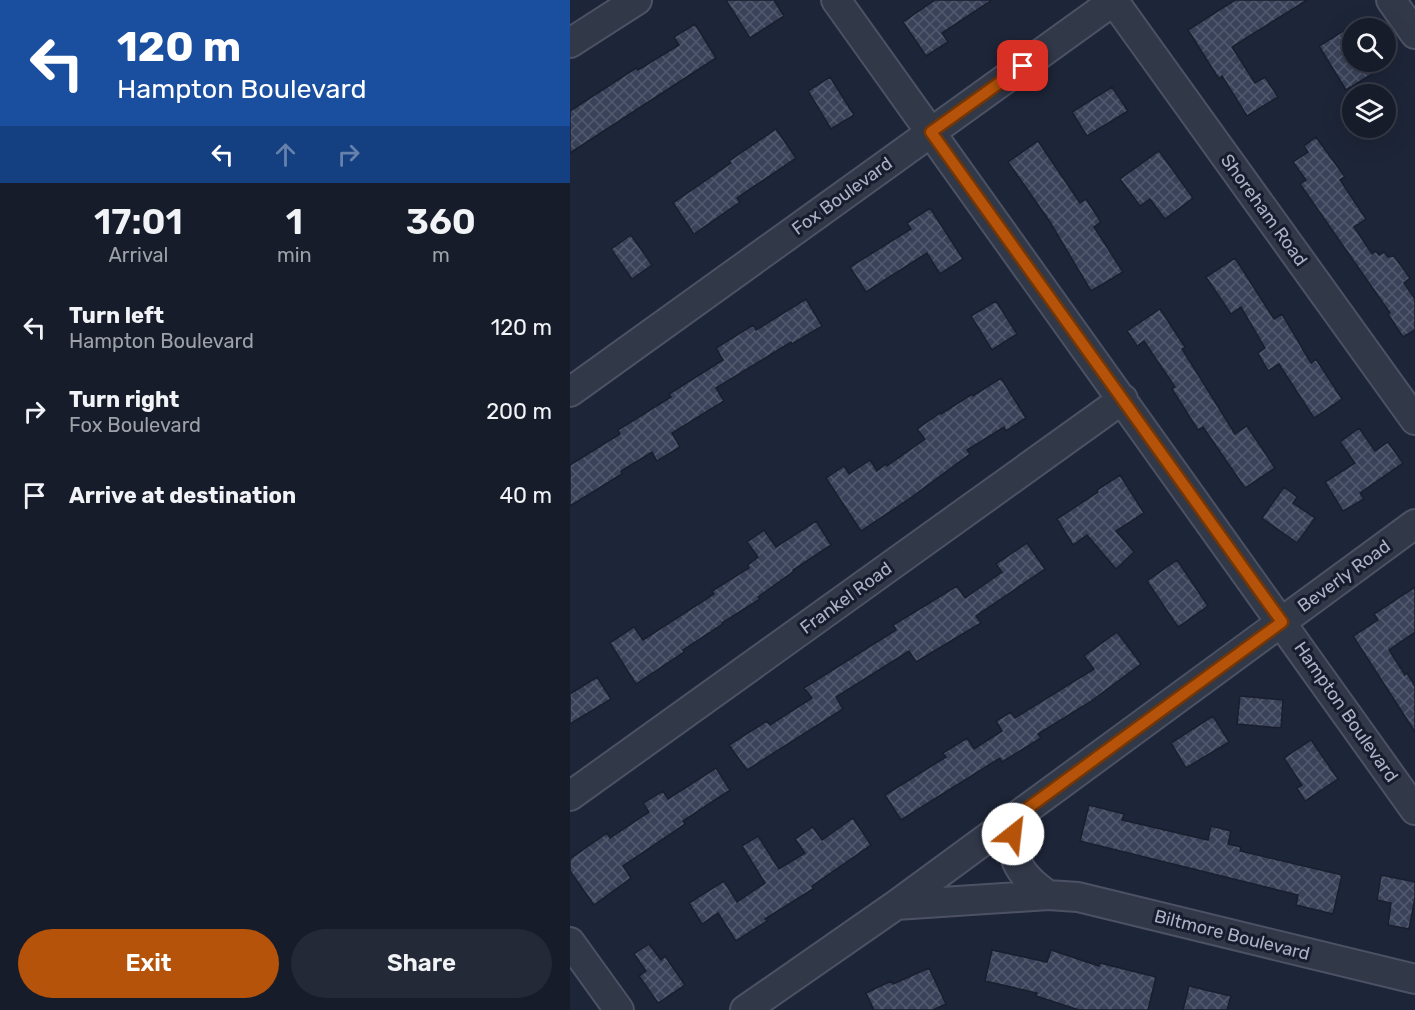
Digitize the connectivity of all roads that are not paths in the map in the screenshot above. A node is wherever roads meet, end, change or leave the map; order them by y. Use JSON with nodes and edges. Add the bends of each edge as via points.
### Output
{"nodes":[{"id":1,"x":638,"y":0,"type":"edge"},
{"id":2,"x":836,"y":0,"type":"edge"},
{"id":3,"x":1114,"y":0,"type":"edge"},
{"id":4,"x":1391,"y":0,"type":"edge"},
{"id":5,"x":1415,"y":34,"type":"edge"},
{"id":6,"x":570,"y":43,"type":"edge"},
{"id":7,"x":931,"y":132,"type":"junction"},
{"id":8,"x":570,"y":392,"type":"edge"},
{"id":9,"x":1123,"y":399,"type":"junction"},
{"id":10,"x":1415,"y":420,"type":"edge"},
{"id":11,"x":1415,"y":524,"type":"edge"},
{"id":12,"x":1282,"y":622,"type":"junction"},
{"id":13,"x":570,"y":796,"type":"edge"},
{"id":14,"x":1415,"y":810,"type":"edge"},
{"id":15,"x":1017,"y":816,"type":"junction"},
{"id":16,"x":1048,"y":896,"type":"junction"},
{"id":17,"x":896,"y":905,"type":"junction"},
{"id":18,"x":570,"y":942,"type":"edge"},
{"id":19,"x":1415,"y":979,"type":"edge"},
{"id":20,"x":619,"y":1010,"type":"edge"},
{"id":21,"x":745,"y":1010,"type":"edge"}],
"edges":[{"from":1,"to":6,"type":"street"},
{"from":2,"to":7,"type":"street","name":"Hampton Boulevard"},
{"from":3,"to":7,"type":"street","name":"Fox Boulevard"},
{"from":3,"to":10,"type":"street","name":"Shoreham Road"},
{"from":4,"to":5,"type":"street"},
{"from":7,"to":8,"type":"street","name":"Fox Boulevard"},
{"from":7,"to":9,"type":"street","name":"Hampton Boulevard"},
{"from":9,"to":12,"type":"street","name":"Hampton Boulevard"},
{"from":9,"to":13,"type":"street","name":"Frankel Road"},
{"from":11,"to":12,"type":"street","name":"Beverly Road"},
{"from":12,"to":14,"type":"street","name":"Hampton Boulevard"},
{"from":12,"to":15,"type":"street","name":"Beverly Road"},
{"from":15,"to":16,"type":"street","via":[[1012,844],[1018,865],[1033,885]]},
{"from":15,"to":17,"type":"street","name":"Beverly Road"},
{"from":16,"to":17,"type":"street","name":"Biltmore Boulevard"},
{"from":16,"to":19,"type":"street","name":"Biltmore Boulevard","via":[[1078,897]]},
{"from":17,"to":21,"type":"street"},
{"from":18,"to":20,"type":"street"}]}
